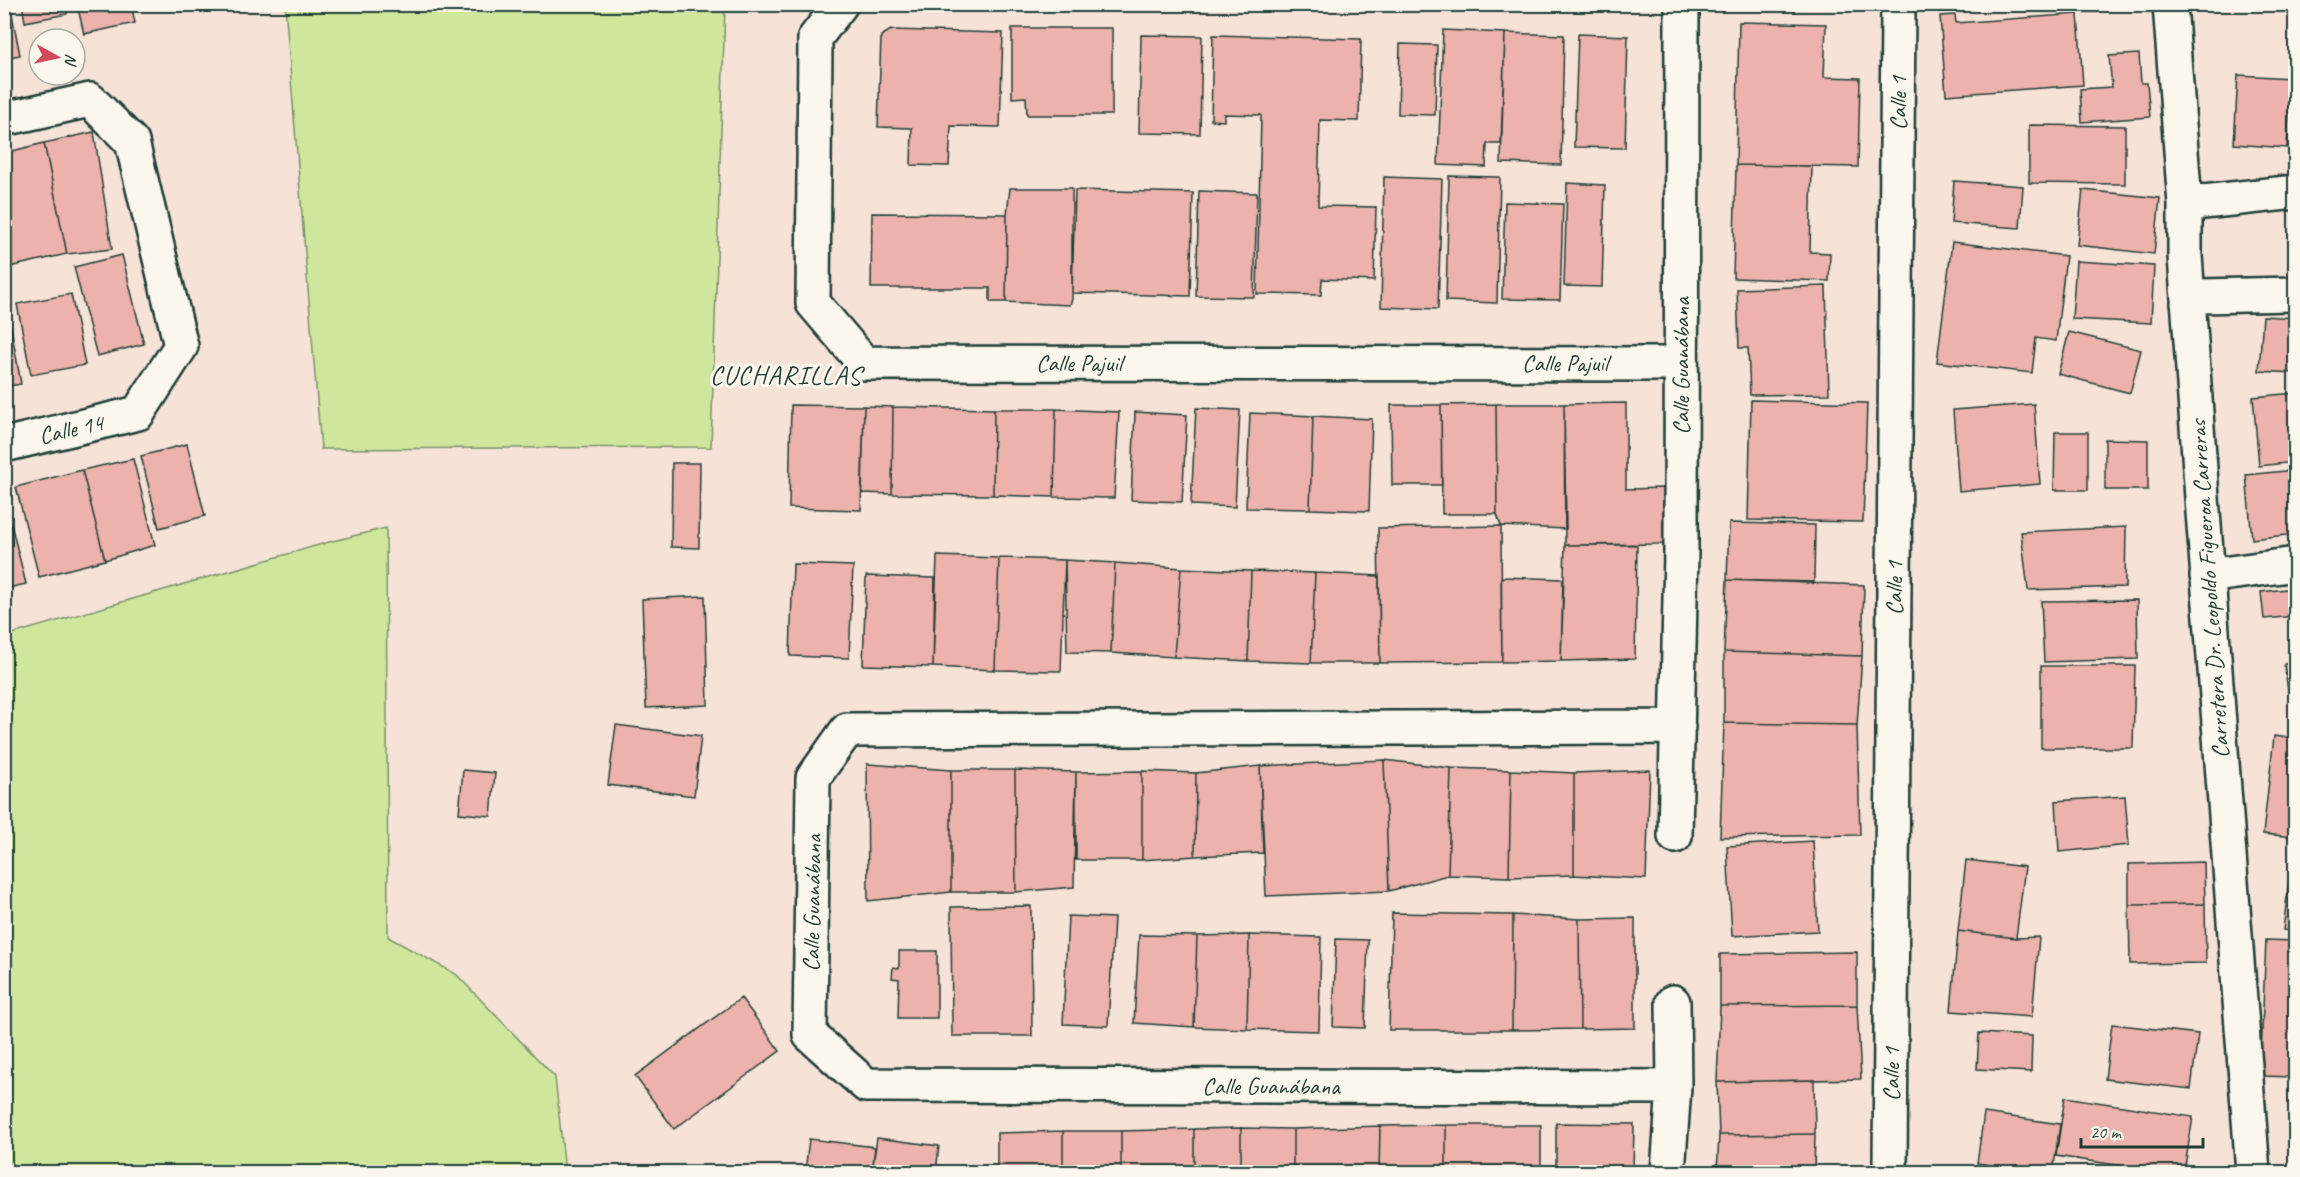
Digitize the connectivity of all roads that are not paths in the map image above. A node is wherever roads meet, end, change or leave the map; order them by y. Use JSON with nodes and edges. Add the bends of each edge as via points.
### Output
{"nodes":[{"id":1,"x":841,"y":4,"type":"edge"},
{"id":2,"x":1682,"y":4,"type":"edge"},
{"id":3,"x":1898,"y":4,"type":"edge"},
{"id":4,"x":2170,"y":4,"type":"edge"},
{"id":5,"x":4,"y":119,"type":"edge"},
{"id":6,"x":2295,"y":192,"type":"edge"},
{"id":7,"x":2185,"y":204,"type":"junction"},
{"id":8,"x":2295,"y":294,"type":"edge"},
{"id":9,"x":2188,"y":303,"type":"junction"},
{"id":10,"x":1680,"y":363,"type":"junction"},
{"id":11,"x":4,"y":445,"type":"edge"},
{"id":12,"x":2295,"y":564,"type":"edge"},
{"id":13,"x":2207,"y":576,"type":"junction"},
{"id":14,"x":1678,"y":727,"type":"junction"},
{"id":15,"x":1675,"y":836,"type":"dead end"},
{"id":16,"x":1673,"y":1002,"type":"dead end"},
{"id":17,"x":1674,"y":1087,"type":"junction"},
{"id":18,"x":1668,"y":1173,"type":"edge"},
{"id":19,"x":1890,"y":1173,"type":"edge"},
{"id":20,"x":2253,"y":1173,"type":"edge"}],
"edges":[{"from":1,"to":10,"type":"street","name":"Calle Pajuil","via":[[815,38],[813,303],[864,363]]},
{"from":2,"to":10,"type":"street","name":"Calle Guanábana"},
{"from":3,"to":19,"type":"street","name":"Calle 1"},
{"from":4,"to":7,"type":"street","name":"Carretera Dr. Leopoldo Figueroa Carreras"},
{"from":5,"to":11,"type":"street","name":"Calle 14","via":[[90,100],[132,142],[181,346],[138,413]]},
{"from":6,"to":7,"type":"street"},
{"from":7,"to":9,"type":"street","name":"Carretera Dr. Leopoldo Figueroa Carreras"},
{"from":8,"to":9,"type":"street","via":[[2200,296]]},
{"from":9,"to":13,"type":"street","name":"Carretera Dr. Leopoldo Figueroa Carreras"},
{"from":10,"to":14,"type":"street","name":"Calle Guanábana"},
{"from":12,"to":13,"type":"street"},
{"from":13,"to":20,"type":"street","name":"Carretera Dr. Leopoldo Figueroa Carreras"},
{"from":14,"to":15,"type":"street","name":"Calle Guanábana"},
{"from":14,"to":17,"type":"street","name":"Calle Guanábana","via":[[848,730],[813,778],[810,1035],[866,1085]]},
{"from":16,"to":17,"type":"street"},
{"from":17,"to":18,"type":"street"}]}
